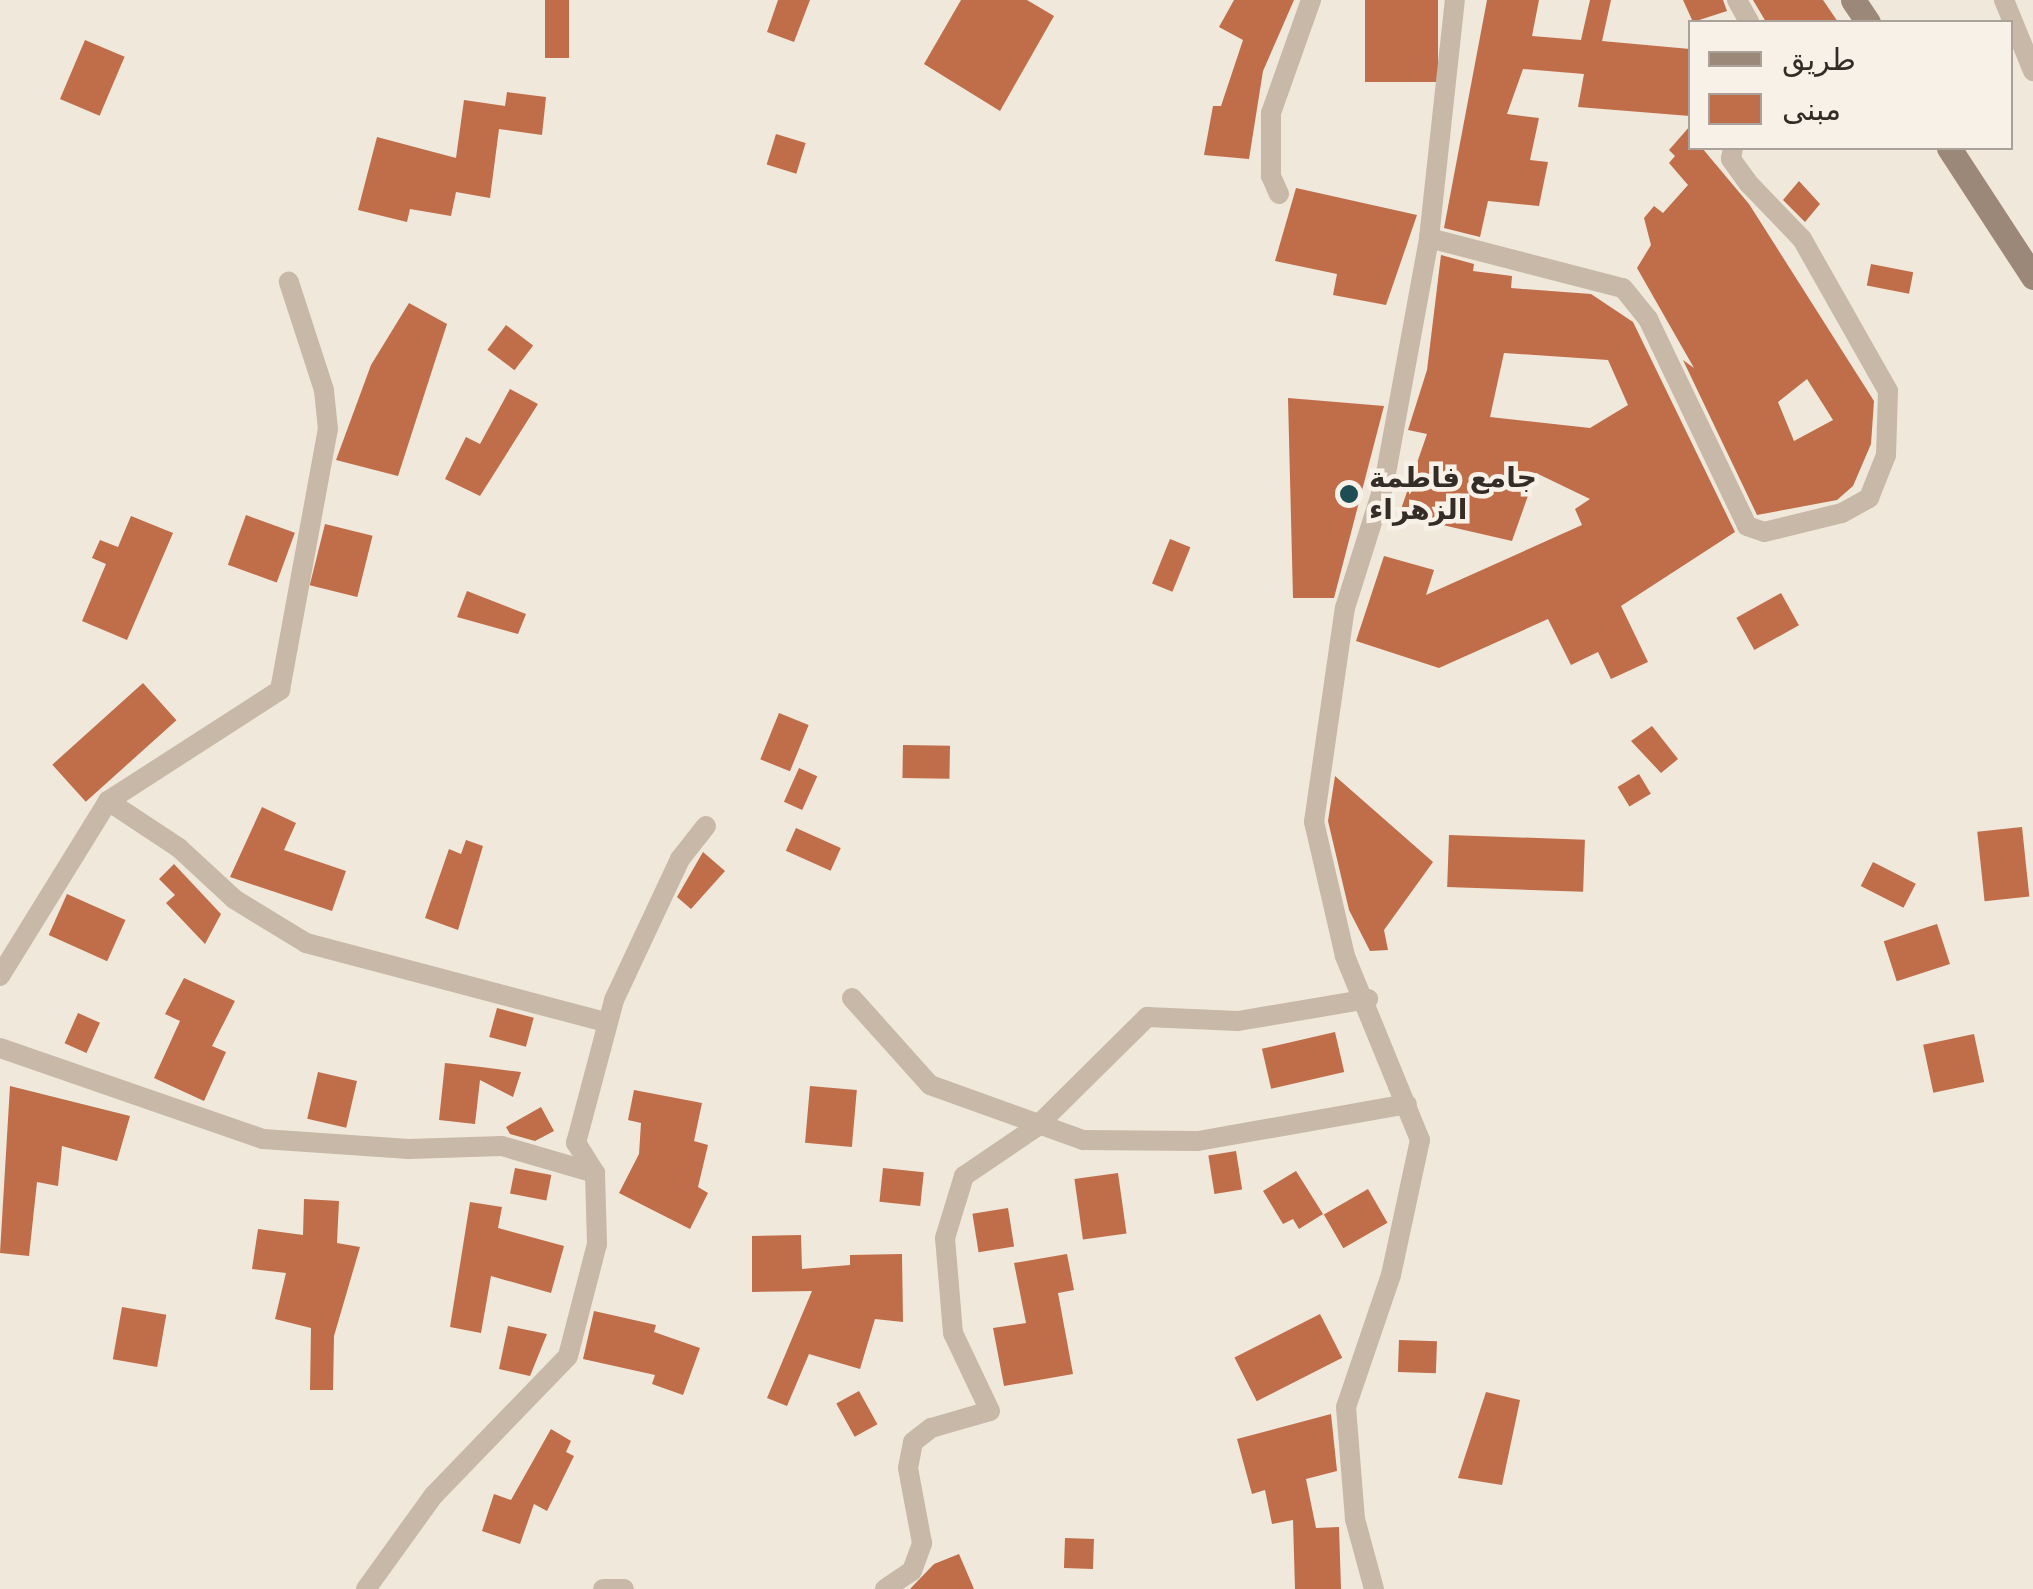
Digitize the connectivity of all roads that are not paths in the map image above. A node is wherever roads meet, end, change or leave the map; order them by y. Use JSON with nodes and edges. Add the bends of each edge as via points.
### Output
{"nodes":[{"id":1,"x":1311,"y":0,"type":"edge"},
{"id":2,"x":1455,"y":0,"type":"edge"},
{"id":3,"x":2013,"y":22,"type":"edge"},
{"id":4,"x":2033,"y":71,"type":"edge"},
{"id":5,"x":1733,"y":150,"type":"edge"},
{"id":6,"x":1950,"y":150,"type":"edge"},
{"id":7,"x":1279,"y":194,"type":"dead end"},
{"id":8,"x":1429,"y":238,"type":"junction"},
{"id":9,"x":2033,"y":277,"type":"edge"},
{"id":10,"x":289,"y":282,"type":"dead end"},
{"id":11,"x":108,"y":801,"type":"junction"},
{"id":12,"x":706,"y":826,"type":"dead end"},
{"id":13,"x":0,"y":976,"type":"edge"},
{"id":14,"x":852,"y":998,"type":"dead end"},
{"id":15,"x":1368,"y":999,"type":"junction"},
{"id":16,"x":608,"y":1023,"type":"junction"},
{"id":17,"x":0,"y":1048,"type":"edge"},
{"id":18,"x":1407,"y":1104,"type":"junction"},
{"id":19,"x":1035,"y":1128,"type":"junction"},
{"id":20,"x":594,"y":1173,"type":"junction"},
{"id":21,"x":366,"y":1589,"type":"edge"},
{"id":22,"x":603,"y":1589,"type":"edge"},
{"id":23,"x":624,"y":1589,"type":"edge"},
{"id":24,"x":885,"y":1589,"type":"edge"},
{"id":25,"x":1374,"y":1589,"type":"edge"}],
"edges":[{"from":1,"to":7,"type":"street","via":[[1271,113],[1270,168]]},
{"from":2,"to":8,"type":"street"},
{"from":3,"to":4,"type":"street"},
{"from":5,"to":8,"type":"street","via":[[1731,159],[1749,184],[1802,239],[1888,391],[1886,455],[1870,498],[1842,512],[1764,532],[1747,526],[1648,319],[1623,288]]},
{"from":6,"to":9,"type":"street"},
{"from":8,"to":15,"type":"street","via":[[1384,484],[1345,608],[1314,822],[1345,956]]},
{"from":10,"to":11,"type":"street","via":[[324,390],[328,429],[280,690]]},
{"from":11,"to":13,"type":"street"},
{"from":11,"to":16,"type":"street","via":[[179,848],[234,899],[306,944]]},
{"from":12,"to":16,"type":"street","via":[[680,860]]},
{"from":14,"to":19,"type":"street","via":[[930,1085]]},
{"from":15,"to":18,"type":"street"},
{"from":15,"to":19,"type":"street","via":[[1238,1021],[1147,1018]]},
{"from":16,"to":20,"type":"street","via":[[576,1143]]},
{"from":17,"to":20,"type":"street","via":[[263,1139],[408,1150],[502,1146]]},
{"from":18,"to":19,"type":"street","via":[[1198,1141],[1082,1140]]},
{"from":18,"to":25,"type":"street","via":[[1420,1140],[1419,1166],[1346,1407],[1355,1519]]},
{"from":19,"to":24,"type":"street","via":[[964,1176],[956,1198],[945,1238],[954,1334],[990,1410],[931,1428],[913,1442],[908,1468],[922,1543],[912,1571]]},
{"from":20,"to":21,"type":"street","via":[[596,1244],[568,1356],[433,1496]]},
{"from":22,"to":23,"type":"street"}]}
